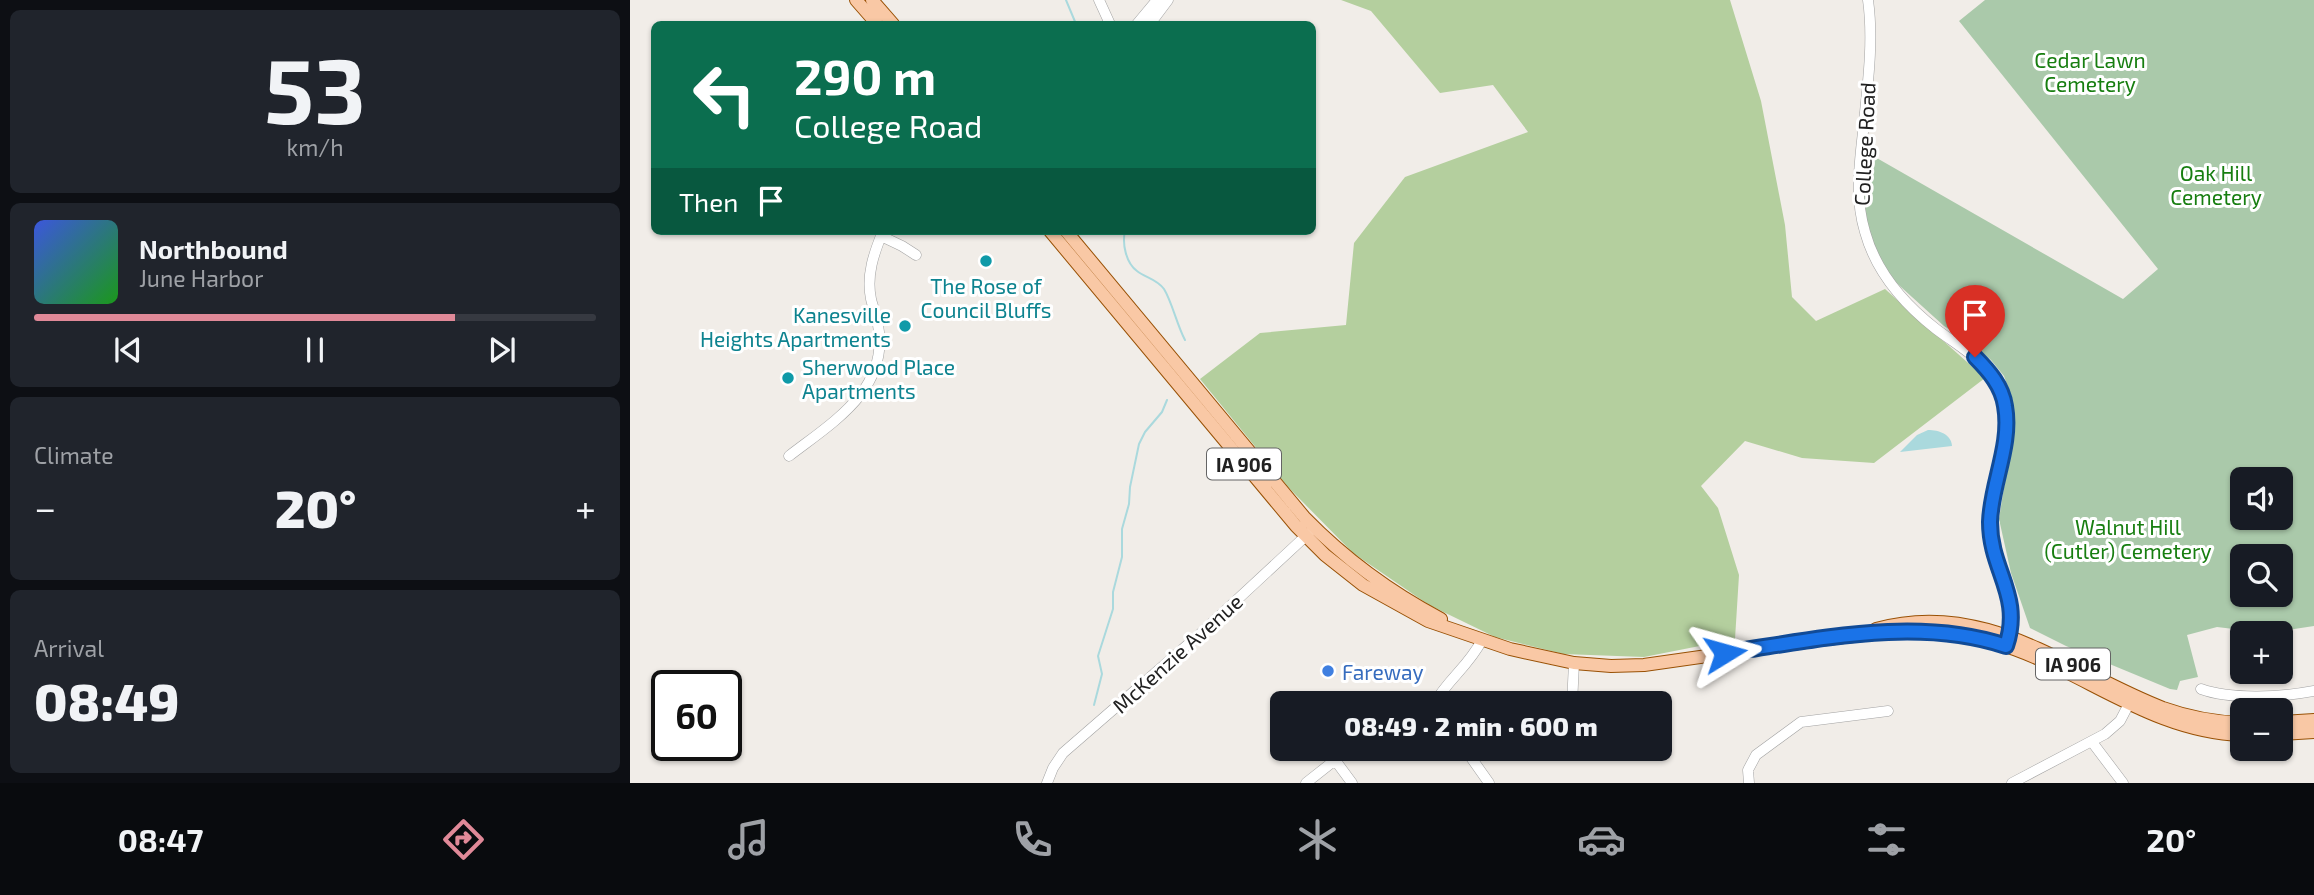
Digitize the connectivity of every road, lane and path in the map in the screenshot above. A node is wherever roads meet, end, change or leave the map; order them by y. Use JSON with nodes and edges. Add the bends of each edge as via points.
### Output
{"nodes":[{"id":1,"x":856,"y":0,"type":"edge"},
{"id":2,"x":872,"y":0,"type":"edge"},
{"id":3,"x":1099,"y":0,"type":"edge"},
{"id":4,"x":1157,"y":0,"type":"edge"},
{"id":5,"x":1168,"y":0,"type":"edge"},
{"id":6,"x":1868,"y":0,"type":"edge"},
{"id":7,"x":874,"y":21,"type":"edge"},
{"id":8,"x":890,"y":21,"type":"edge"},
{"id":9,"x":1109,"y":21,"type":"edge"},
{"id":10,"x":1140,"y":21,"type":"edge"},
{"id":11,"x":1152,"y":21,"type":"edge"},
{"id":12,"x":882,"y":235,"type":"edge"},
{"id":13,"x":884,"y":235,"type":"edge"},
{"id":14,"x":1053,"y":235,"type":"edge"},
{"id":15,"x":1069,"y":235,"type":"edge"},
{"id":16,"x":916,"y":255,"type":"dead end"},
{"id":17,"x":789,"y":456,"type":"dead end"},
{"id":18,"x":1310,"y":532,"type":"junction"},
{"id":19,"x":1482,"y":640,"type":"junction"},
{"id":20,"x":2008,"y":641,"type":"junction"},
{"id":21,"x":1574,"y":663,"type":"junction"},
{"id":22,"x":2201,"y":689,"type":"dead end"},
{"id":23,"x":1442,"y":691,"type":"edge"},
{"id":24,"x":1573,"y":691,"type":"edge"},
{"id":25,"x":2314,"y":691,"type":"edge"},
{"id":26,"x":2131,"y":699,"type":"junction"},
{"id":27,"x":1888,"y":710,"type":"dead end"},
{"id":28,"x":2314,"y":720,"type":"edge"},
{"id":29,"x":2230,"y":721,"type":"edge"},
{"id":30,"x":2293,"y":721,"type":"edge"},
{"id":31,"x":2314,"y":732,"type":"edge"},
{"id":32,"x":2293,"y":733,"type":"edge"},
{"id":33,"x":2230,"y":734,"type":"edge"},
{"id":34,"x":2092,"y":742,"type":"junction"},
{"id":35,"x":1334,"y":761,"type":"edge"},
{"id":36,"x":1336,"y":761,"type":"edge"},
{"id":37,"x":1473,"y":761,"type":"edge"},
{"id":38,"x":1046,"y":783,"type":"edge"},
{"id":39,"x":1306,"y":783,"type":"edge"},
{"id":40,"x":1352,"y":783,"type":"edge"},
{"id":41,"x":1489,"y":783,"type":"edge"},
{"id":42,"x":1749,"y":783,"type":"edge"},
{"id":43,"x":2012,"y":783,"type":"edge"},
{"id":44,"x":2123,"y":783,"type":"edge"}],
"edges":[{"from":1,"to":7,"type":"main road"},
{"from":2,"to":8,"type":"main road"},
{"from":3,"to":9,"type":"street"},
{"from":4,"to":10,"type":"street"},
{"from":5,"to":11,"type":"street"},
{"from":6,"to":20,"type":"street","name":"College Road","via":[[1860,215],[1871,254],[1891,285],[1924,319],[1985,367],[2003,396],[2006,426],[1990,525],[1992,547],[2012,604]]},
{"from":12,"to":17,"type":"street","via":[[869,276],[880,339],[874,375],[851,407]]},
{"from":13,"to":16,"type":"street"},
{"from":14,"to":18,"type":"main road","number":"IA 906"},
{"from":15,"to":18,"type":"main road","number":"IA 906","via":[[1292,503]]},
{"from":18,"to":19,"type":"main road","number":"IA 906","via":[[1373,578]]},
{"from":18,"to":38,"type":"street","name":"McKenzie Avenue","via":[[1063,753]]},
{"from":19,"to":21,"type":"main road","number":"IA 906"},
{"from":19,"to":23,"type":"street"},
{"from":20,"to":21,"type":"main road","number":"IA 906","via":[[1939,633],[1859,634],[1644,664]]},
{"from":20,"to":26,"type":"main road","number":"IA 906","via":[[2042,649]]},
{"from":21,"to":24,"type":"street"},
{"from":22,"to":25,"type":"street","via":[[2227,695]]},
{"from":26,"to":29,"type":"main road","number":"IA 906","via":[[2185,715]]},
{"from":26,"to":33,"type":"main road","number":"IA 906","via":[[2178,725]]},
{"from":26,"to":34,"type":"street","via":[[2114,727]]},
{"from":27,"to":42,"type":"street","via":[[1801,722],[1756,755],[1748,769]]},
{"from":28,"to":30,"type":"main road"},
{"from":31,"to":32,"type":"main road"},
{"from":34,"to":43,"type":"street"},
{"from":34,"to":44,"type":"street"},
{"from":35,"to":39,"type":"street"},
{"from":36,"to":40,"type":"street"},
{"from":37,"to":41,"type":"street"}]}
